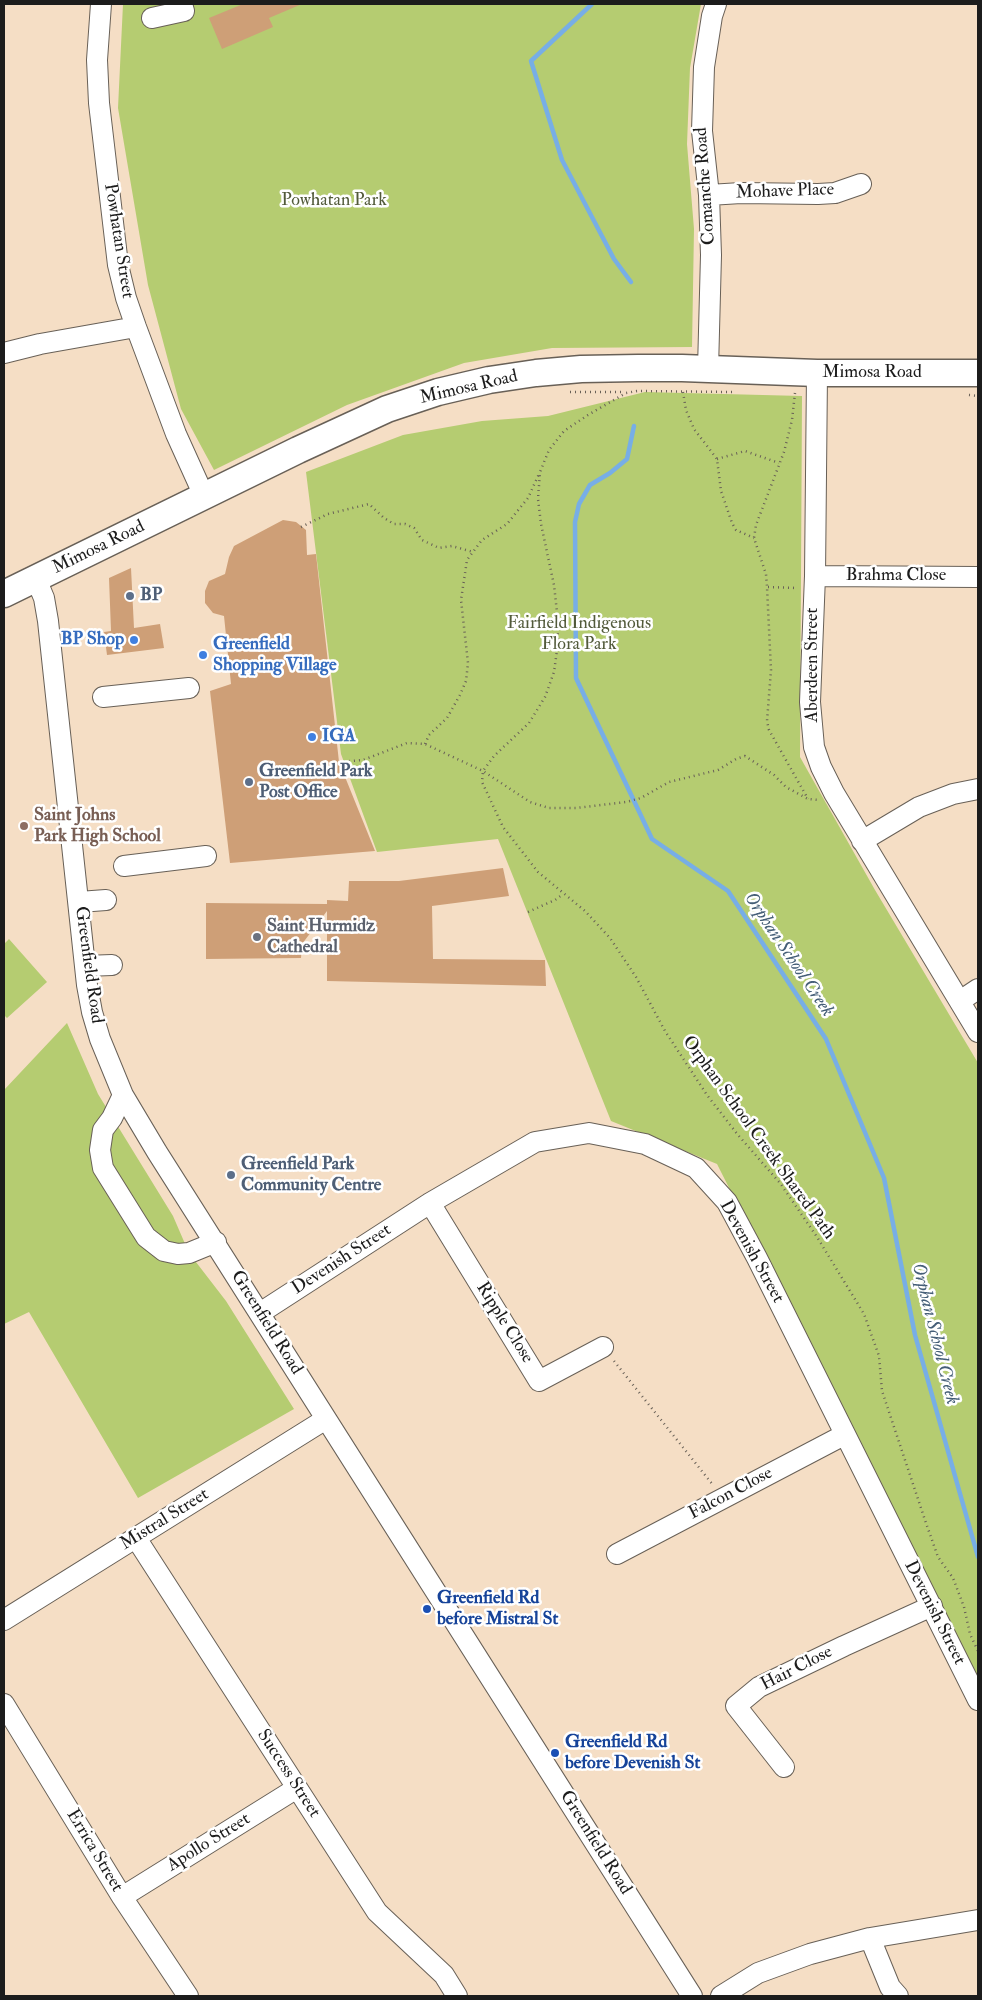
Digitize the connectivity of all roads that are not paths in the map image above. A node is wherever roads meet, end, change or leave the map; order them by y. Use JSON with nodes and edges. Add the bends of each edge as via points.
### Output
{"nodes":[{"id":1,"x":102,"y":4,"type":"edge"},
{"id":2,"x":716,"y":4,"type":"edge"},
{"id":3,"x":188,"y":8,"type":"edge"},
{"id":4,"x":152,"y":18,"type":"dead end"},
{"id":5,"x":861,"y":184,"type":"dead end"},
{"id":6,"x":709,"y":195,"type":"junction"},
{"id":7,"x":136,"y":327,"type":"junction"},
{"id":8,"x":4,"y":353,"type":"edge"},
{"id":9,"x":708,"y":369,"type":"junction"},
{"id":10,"x":817,"y":373,"type":"junction"},
{"id":11,"x":978,"y":373,"type":"edge"},
{"id":12,"x":204,"y":496,"type":"junction"},
{"id":13,"x":978,"y":577,"type":"edge"},
{"id":14,"x":36,"y":579,"type":"junction"},
{"id":15,"x":814,"y":582,"type":"junction"},
{"id":16,"x":4,"y":594,"type":"edge"},
{"id":17,"x":188,"y":688,"type":"dead end"},
{"id":18,"x":103,"y":697,"type":"dead end"},
{"id":19,"x":978,"y":789,"type":"edge"},
{"id":20,"x":862,"y":841,"type":"junction"},
{"id":21,"x":206,"y":856,"type":"dead end"},
{"id":22,"x":124,"y":866,"type":"dead end"},
{"id":23,"x":106,"y":900,"type":"dead end"},
{"id":24,"x":79,"y":902,"type":"junction"},
{"id":25,"x":112,"y":965,"type":"dead end"},
{"id":26,"x":85,"y":966,"type":"junction"},
{"id":27,"x":978,"y":989,"type":"edge"},
{"id":28,"x":960,"y":1001,"type":"junction"},
{"id":29,"x":978,"y":1032,"type":"edge"},
{"id":30,"x":123,"y":1095,"type":"junction"},
{"id":31,"x":430,"y":1203,"type":"junction"},
{"id":32,"x":216,"y":1242,"type":"junction"},
{"id":33,"x":260,"y":1313,"type":"junction"},
{"id":34,"x":603,"y":1347,"type":"road end"},
{"id":35,"x":326,"y":1419,"type":"junction"},
{"id":36,"x":844,"y":1435,"type":"junction"},
{"id":37,"x":136,"y":1538,"type":"junction"},
{"id":38,"x":617,"y":1554,"type":"dead end"},
{"id":39,"x":932,"y":1606,"type":"junction"},
{"id":40,"x":4,"y":1620,"type":"edge"},
{"id":41,"x":978,"y":1700,"type":"edge"},
{"id":42,"x":4,"y":1704,"type":"edge"},
{"id":43,"x":784,"y":1767,"type":"dead end"},
{"id":44,"x":297,"y":1788,"type":"junction"},
{"id":45,"x":122,"y":1897,"type":"junction"},
{"id":46,"x":978,"y":1920,"type":"edge"},
{"id":47,"x":870,"y":1938,"type":"junction"},
{"id":48,"x":188,"y":1996,"type":"edge"},
{"id":49,"x":456,"y":1996,"type":"edge"},
{"id":50,"x":692,"y":1996,"type":"edge"},
{"id":51,"x":721,"y":1996,"type":"edge"},
{"id":52,"x":898,"y":1996,"type":"edge"}],
"edges":[{"from":1,"to":7,"type":"street","name":"Powhatan Street","via":[[97,60],[99,103],[118,265]]},
{"from":2,"to":6,"type":"street","name":"Comanche Road","via":[[703,76],[702,131]]},
{"from":3,"to":4,"type":"street"},
{"from":5,"to":6,"type":"street","name":"Mohave Place","via":[[835,193]]},
{"from":6,"to":9,"type":"street","name":"Comanche Road"},
{"from":7,"to":8,"type":"street"},
{"from":7,"to":12,"type":"street","name":"Powhatan Street","via":[[176,434]]},
{"from":9,"to":10,"type":"main road","name":"Mimosa Road"},
{"from":9,"to":12,"type":"main road","name":"Mimosa Road","via":[[581,369],[489,380],[438,392],[387,409]]},
{"from":10,"to":11,"type":"main road","name":"Mimosa Road"},
{"from":10,"to":15,"type":"street","name":"Aberdeen Street"},
{"from":12,"to":14,"type":"main road","name":"Mimosa Road"},
{"from":13,"to":15,"type":"street","name":"Brahma Close"},
{"from":14,"to":16,"type":"main road","name":"Mimosa Road"},
{"from":14,"to":24,"type":"street","name":"Greenfield Road","via":[[48,621]]},
{"from":15,"to":20,"type":"street","name":"Aberdeen Street","via":[[810,702],[814,747],[834,793]]},
{"from":17,"to":18,"type":"street"},
{"from":19,"to":20,"type":"street","via":[[952,794],[919,807]]},
{"from":20,"to":28,"type":"street","name":"Aberdeen Street"},
{"from":21,"to":22,"type":"street"},
{"from":23,"to":24,"type":"street"},
{"from":24,"to":26,"type":"street","name":"Greenfield Road"},
{"from":25,"to":26,"type":"street"},
{"from":26,"to":30,"type":"street","name":"Greenfield Road","via":[[92,1012]]},
{"from":27,"to":28,"type":"street"},
{"from":28,"to":29,"type":"street","name":"Aberdeen Street"},
{"from":30,"to":32,"type":"street","name":"Greenfield Road"},
{"from":30,"to":32,"type":"street","via":[[103,1130],[100,1150],[103,1168],[146,1237],[164,1250],[178,1254]]},
{"from":31,"to":33,"type":"street","name":"Devenish Street"},
{"from":31,"to":34,"type":"street","name":"Ripple Close","via":[[540,1381]]},
{"from":31,"to":36,"type":"street","name":"Devenish Street","via":[[535,1142],[589,1133],[645,1144],[696,1168],[727,1202]]},
{"from":32,"to":33,"type":"street","name":"Greenfield Road"},
{"from":33,"to":35,"type":"street","name":"Greenfield Road"},
{"from":35,"to":37,"type":"street","name":"Mistral Street"},
{"from":35,"to":50,"type":"street","name":"Greenfield Road"},
{"from":36,"to":38,"type":"street","name":"Falcon Close"},
{"from":36,"to":39,"type":"street","name":"Devenish Street"},
{"from":37,"to":40,"type":"street","name":"Mistral Street"},
{"from":37,"to":44,"type":"street","name":"Success Street"},
{"from":39,"to":41,"type":"street","name":"Devenish Street"},
{"from":39,"to":43,"type":"street","name":"Hair Close","via":[[759,1687],[736,1706]]},
{"from":42,"to":45,"type":"street","name":"Errica Street"},
{"from":44,"to":45,"type":"street","name":"Apollo Street"},
{"from":44,"to":49,"type":"street","name":"Success Street","via":[[377,1912],[444,1975]]},
{"from":45,"to":48,"type":"street","name":"Errica Street"},
{"from":46,"to":47,"type":"street"},
{"from":47,"to":51,"type":"street","via":[[810,1954],[758,1973]]},
{"from":47,"to":52,"type":"street","via":[[890,1987]]}]}
